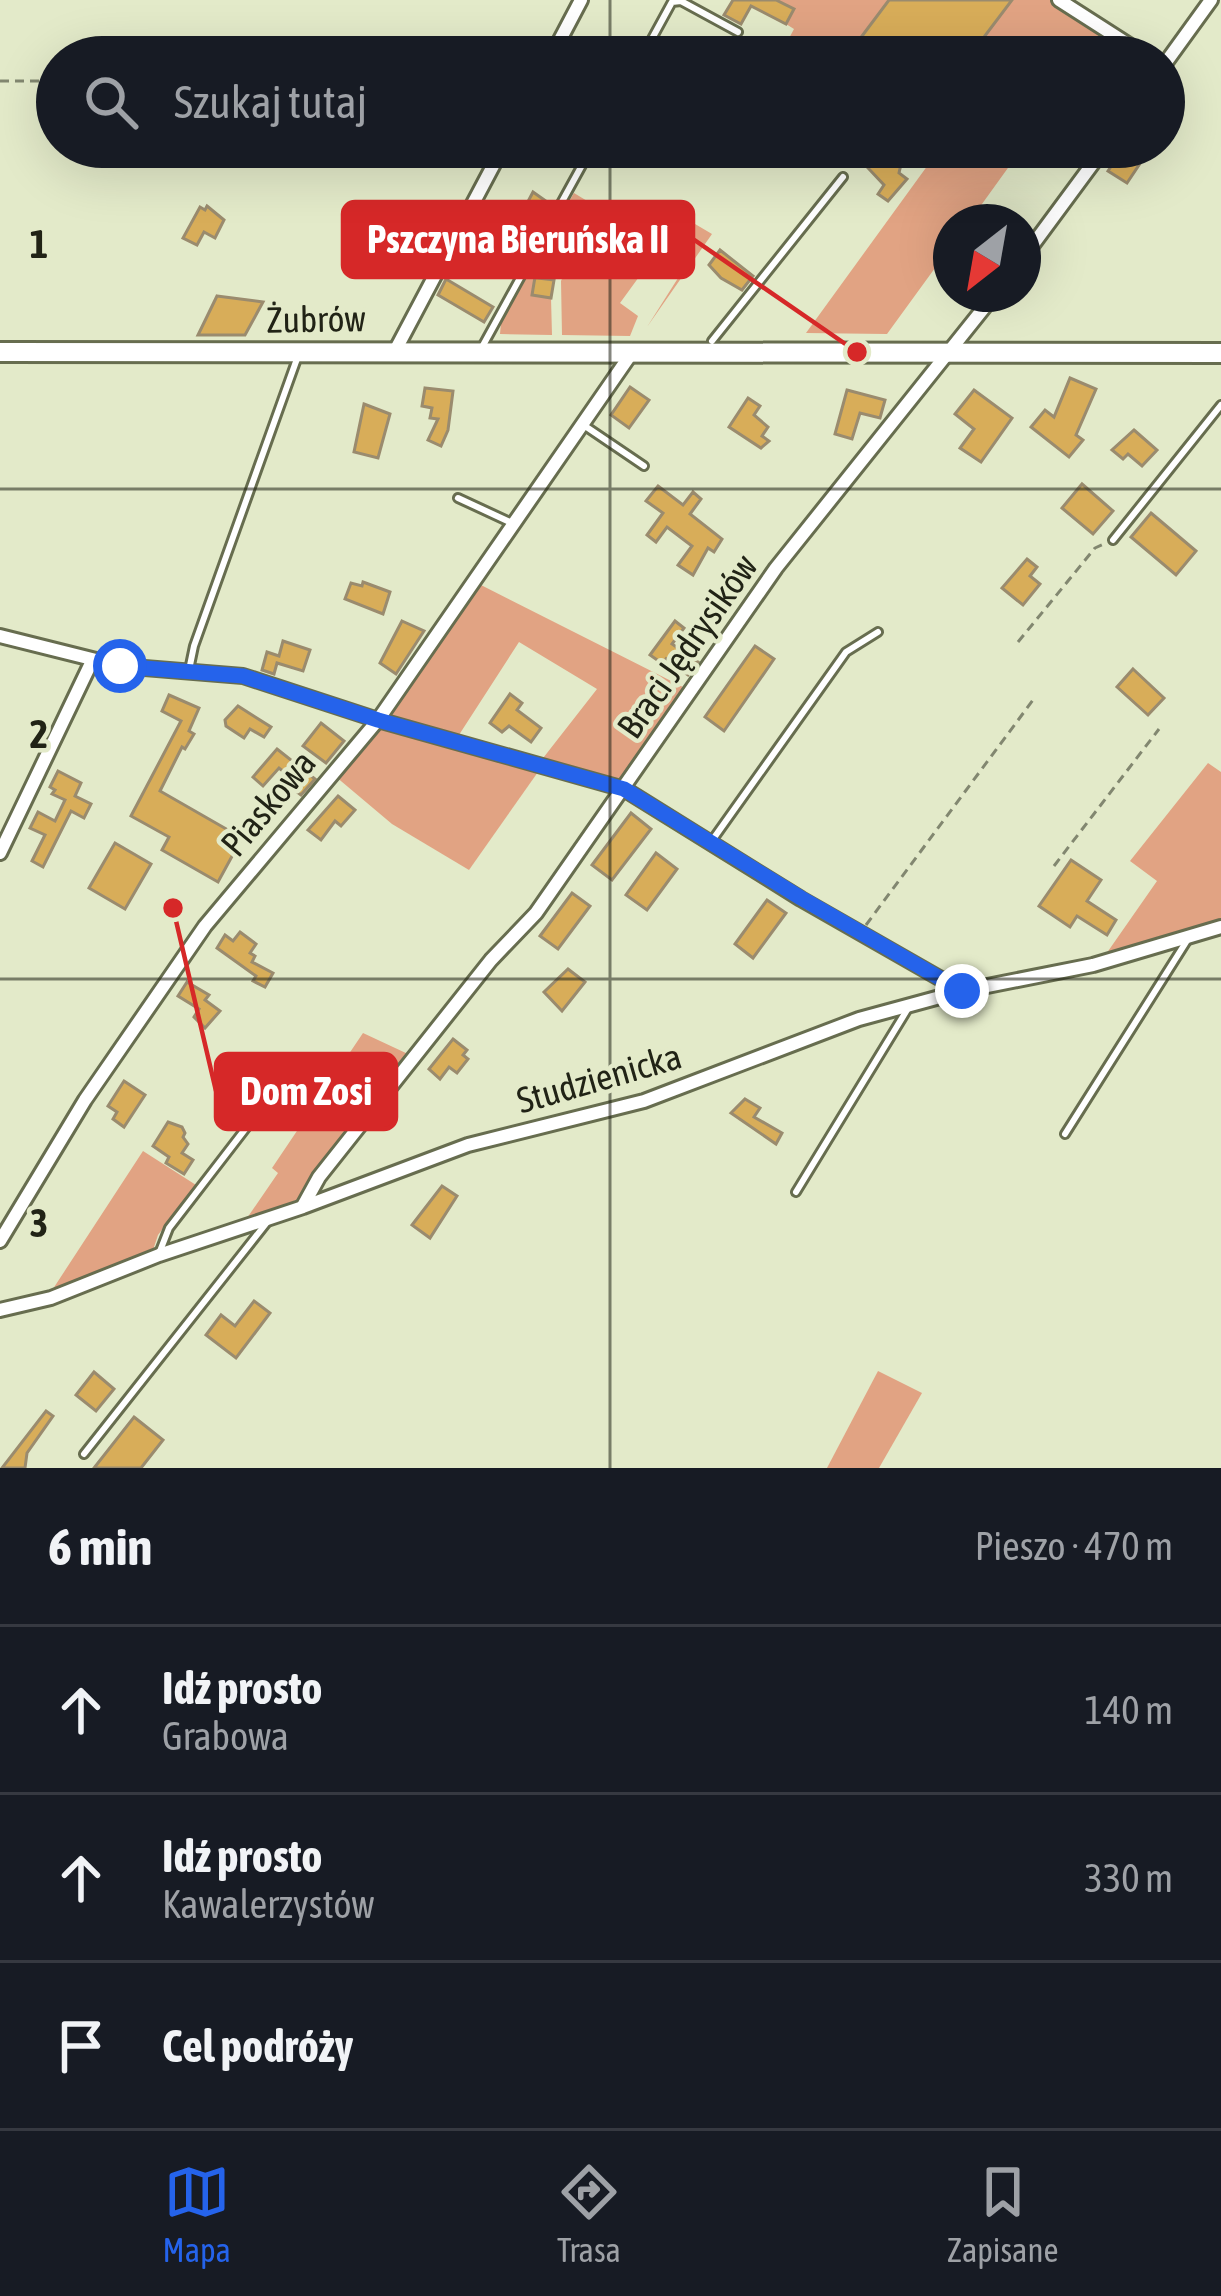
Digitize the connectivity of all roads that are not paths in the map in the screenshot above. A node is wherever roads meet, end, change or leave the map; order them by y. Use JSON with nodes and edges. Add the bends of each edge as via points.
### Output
{"nodes":[{"id":1,"x":581,"y":0,"type":"edge"},
{"id":2,"x":1059,"y":0,"type":"edge"},
{"id":3,"x":1211,"y":0,"type":"edge"},
{"id":4,"x":738,"y":32,"type":"dead end"},
{"id":5,"x":562,"y":36,"type":"edge"},
{"id":6,"x":653,"y":36,"type":"edge"},
{"id":7,"x":1115,"y":36,"type":"edge"},
{"id":8,"x":1185,"y":36,"type":"edge"},
{"id":9,"x":492,"y":168,"type":"edge"},
{"id":10,"x":581,"y":168,"type":"edge"},
{"id":11,"x":1089,"y":168,"type":"edge"},
{"id":12,"x":843,"y":178,"type":"dead end"},
{"id":13,"x":1041,"y":234,"type":"edge"},
{"id":14,"x":981,"y":312,"type":"edge"},
{"id":15,"x":712,"y":341,"type":"dead end"},
{"id":16,"x":395,"y":351,"type":"junction"},
{"id":17,"x":481,"y":351,"type":"junction"},
{"id":18,"x":632,"y":351,"type":"junction"},
{"id":19,"x":0,"y":352,"type":"edge"},
{"id":20,"x":300,"y":352,"type":"junction"},
{"id":21,"x":1221,"y":352,"type":"edge"},
{"id":22,"x":950,"y":353,"type":"junction"},
{"id":23,"x":1221,"y":405,"type":"edge"},
{"id":24,"x":582,"y":424,"type":"junction"},
{"id":25,"x":644,"y":466,"type":"dead end"},
{"id":26,"x":458,"y":498,"type":"dead end"},
{"id":27,"x":512,"y":523,"type":"junction"},
{"id":28,"x":1113,"y":540,"type":"road end"},
{"id":29,"x":878,"y":632,"type":"dead end"},
{"id":30,"x":0,"y":636,"type":"edge"},
{"id":31,"x":92,"y":661,"type":"junction"},
{"id":32,"x":189,"y":670,"type":"junction"},
{"id":33,"x":378,"y":720,"type":"junction"},
{"id":34,"x":624,"y":789,"type":"junction"},
{"id":35,"x":711,"y":842,"type":"junction"},
{"id":36,"x":0,"y":853,"type":"edge"},
{"id":37,"x":1221,"y":927,"type":"edge"},
{"id":38,"x":1190,"y":936,"type":"junction"},
{"id":39,"x":962,"y":991,"type":"junction"},
{"id":40,"x":910,"y":1005,"type":"junction"},
{"id":41,"x":286,"y":1076,"type":"dead end"},
{"id":42,"x":1065,"y":1134,"type":"dead end"},
{"id":43,"x":796,"y":1192,"type":"dead end"},
{"id":44,"x":303,"y":1207,"type":"junction"},
{"id":45,"x":271,"y":1218,"type":"junction"},
{"id":46,"x":0,"y":1241,"type":"edge"},
{"id":47,"x":159,"y":1255,"type":"junction"},
{"id":48,"x":0,"y":1310,"type":"edge"},
{"id":49,"x":84,"y":1454,"type":"dead end"}],
"edges":[{"from":1,"to":5,"type":"street"},
{"from":2,"to":7,"type":"street"},
{"from":3,"to":8,"type":"street"},
{"from":4,"to":6,"type":"lane","via":[[681,1],[672,2]]},
{"from":9,"to":16,"type":"street"},
{"from":10,"to":17,"type":"lane"},
{"from":11,"to":13,"type":"street"},
{"from":12,"to":15,"type":"lane"},
{"from":14,"to":22,"type":"street","name":"Braci Jędrysików"},
{"from":16,"to":17,"type":"main road","name":"Żubrów"},
{"from":16,"to":20,"type":"main road","name":"Żubrów"},
{"from":17,"to":18,"type":"main road","name":"Żubrów"},
{"from":18,"to":22,"type":"main road","name":"Żubrów"},
{"from":18,"to":24,"type":"street","name":"Piaskowa"},
{"from":19,"to":20,"type":"main road","name":"Żubrów"},
{"from":20,"to":32,"type":"lane"},
{"from":21,"to":22,"type":"main road","name":"Żubrów"},
{"from":22,"to":34,"type":"street","name":"Braci Jędrysików","via":[[776,568]]},
{"from":23,"to":28,"type":"lane"},
{"from":24,"to":25,"type":"lane"},
{"from":24,"to":27,"type":"street","name":"Piaskowa"},
{"from":26,"to":27,"type":"lane"},
{"from":27,"to":33,"type":"street","name":"Piaskowa"},
{"from":29,"to":35,"type":"lane","via":[[846,652]]},
{"from":30,"to":31,"type":"street"},
{"from":31,"to":32,"type":"street"},
{"from":31,"to":36,"type":"street"},
{"from":32,"to":33,"type":"street","via":[[243,676]]},
{"from":33,"to":34,"type":"street"},
{"from":33,"to":46,"type":"street","name":"Piaskowa","via":[[206,926],[85,1100]]},
{"from":34,"to":35,"type":"street"},
{"from":34,"to":44,"type":"street","name":"Braci Jędrysików"},
{"from":35,"to":39,"type":"street"},
{"from":37,"to":38,"type":"street","name":"Studzienicka"},
{"from":38,"to":39,"type":"street","name":"Studzienicka"},
{"from":38,"to":42,"type":"lane"},
{"from":39,"to":40,"type":"street","name":"Studzienicka"},
{"from":40,"to":43,"type":"lane"},
{"from":40,"to":44,"type":"street","name":"Studzienicka","via":[[644,1101],[468,1145]]},
{"from":41,"to":47,"type":"lane","via":[[169,1228]]},
{"from":44,"to":45,"type":"street","name":"Studzienicka"},
{"from":45,"to":47,"type":"street","name":"Studzienicka"},
{"from":45,"to":49,"type":"lane"},
{"from":47,"to":48,"type":"street","name":"Studzienicka"}]}
